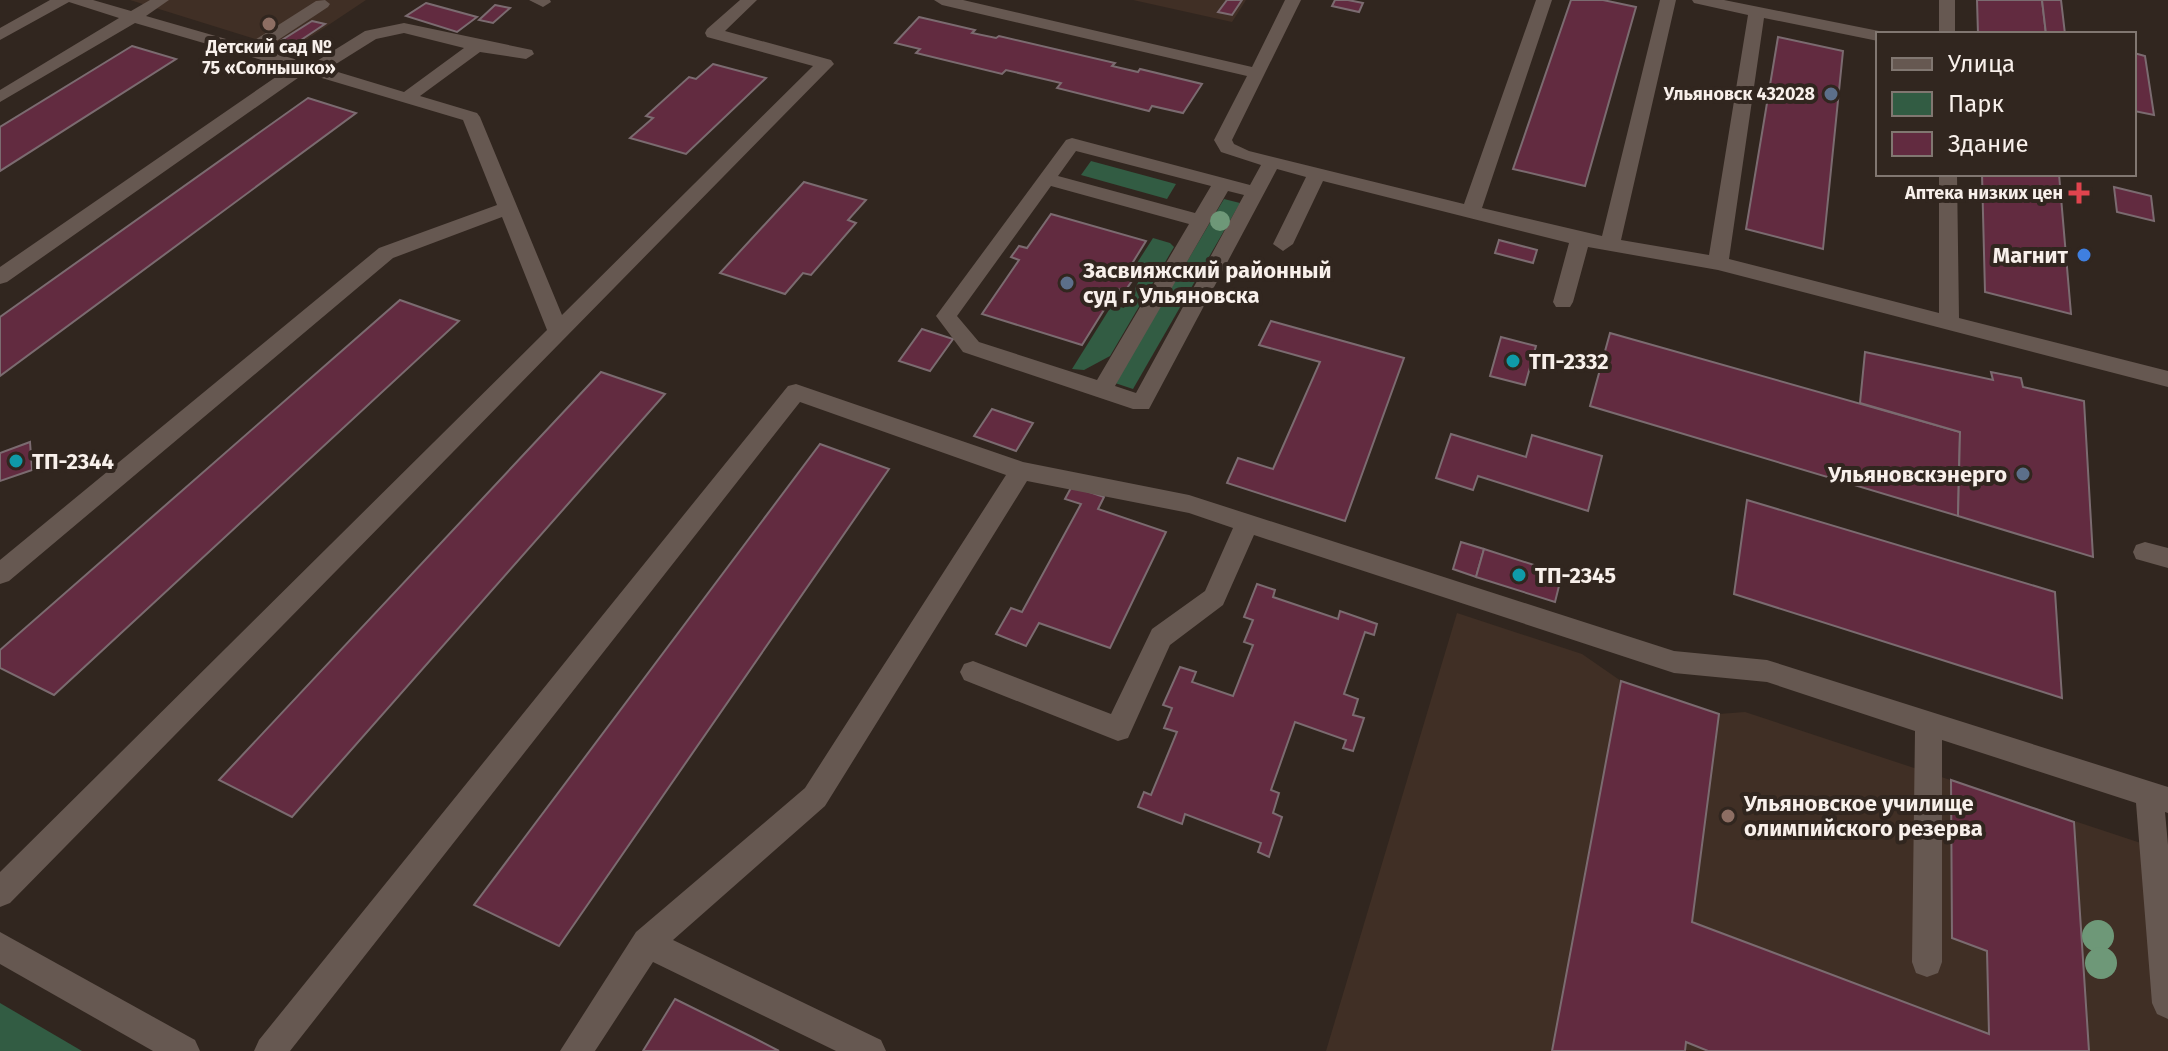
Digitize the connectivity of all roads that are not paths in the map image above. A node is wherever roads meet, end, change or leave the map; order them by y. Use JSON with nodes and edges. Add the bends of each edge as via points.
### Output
{"nodes":[{"id":1,"x":62,"y":0,"type":"edge"},
{"id":2,"x":76,"y":0,"type":"edge"},
{"id":3,"x":161,"y":0,"type":"edge"},
{"id":4,"x":749,"y":0,"type":"edge"},
{"id":5,"x":942,"y":0,"type":"edge"},
{"id":6,"x":1293,"y":0,"type":"edge"},
{"id":7,"x":1544,"y":0,"type":"edge"},
{"id":8,"x":1668,"y":0,"type":"edge"},
{"id":9,"x":1700,"y":0,"type":"edge"},
{"id":10,"x":1947,"y":0,"type":"edge"},
{"id":11,"x":319,"y":1,"type":"edge"},
{"id":12,"x":1757,"y":12,"type":"junction"},
{"id":13,"x":132,"y":17,"type":"junction"},
{"id":14,"x":1947,"y":32,"type":"edge"},
{"id":15,"x":0,"y":35,"type":"edge"},
{"id":16,"x":1876,"y":36,"type":"edge"},
{"id":17,"x":477,"y":46,"type":"junction"},
{"id":18,"x":248,"y":52,"type":"junction"},
{"id":19,"x":526,"y":54,"type":"dead end"},
{"id":20,"x":307,"y":69,"type":"junction"},
{"id":21,"x":1257,"y":73,"type":"junction"},
{"id":22,"x":0,"y":97,"type":"edge"},
{"id":23,"x":407,"y":98,"type":"junction"},
{"id":24,"x":1272,"y":162,"type":"junction"},
{"id":25,"x":1317,"y":174,"type":"junction"},
{"id":26,"x":1948,"y":176,"type":"edge"},
{"id":27,"x":1046,"y":179,"type":"junction"},
{"id":28,"x":1222,"y":184,"type":"junction"},
{"id":29,"x":1255,"y":192,"type":"junction"},
{"id":30,"x":506,"y":208,"type":"junction"},
{"id":31,"x":1471,"y":212,"type":"junction"},
{"id":32,"x":1200,"y":221,"type":"junction"},
{"id":33,"x":1580,"y":239,"type":"junction"},
{"id":34,"x":1283,"y":244,"type":"dead end"},
{"id":35,"x":1610,"y":245,"type":"junction"},
{"id":36,"x":1718,"y":263,"type":"junction"},
{"id":37,"x":0,"y":277,"type":"edge"},
{"id":38,"x":1563,"y":302,"type":"dead end"},
{"id":39,"x":1949,"y":323,"type":"junction"},
{"id":40,"x":558,"y":332,"type":"junction"},
{"id":41,"x":2168,"y":379,"type":"edge"},
{"id":42,"x":1102,"y":390,"type":"junction"},
{"id":43,"x":1021,"y":471,"type":"junction"},
{"id":44,"x":1247,"y":523,"type":"junction"},
{"id":45,"x":0,"y":574,"type":"edge"},
{"id":46,"x":973,"y":672,"type":"dead end"},
{"id":47,"x":1929,"y":723,"type":"junction"},
{"id":48,"x":2159,"y":797,"type":"edge"},
{"id":49,"x":0,"y":893,"type":"edge"},
{"id":50,"x":647,"y":943,"type":"junction"},
{"id":51,"x":0,"y":947,"type":"edge"},
{"id":52,"x":1927,"y":962,"type":"dead end"},
{"id":53,"x":2168,"y":1003,"type":"edge"},
{"id":54,"x":184,"y":1051,"type":"edge"},
{"id":55,"x":270,"y":1051,"type":"edge"},
{"id":56,"x":576,"y":1051,"type":"edge"},
{"id":57,"x":870,"y":1051,"type":"edge"}],
"edges":[{"from":1,"to":15,"type":"street"},
{"from":2,"to":13,"type":"street"},
{"from":3,"to":13,"type":"street"},
{"from":4,"to":40,"type":"street","via":[[713,33],[825,64]]},
{"from":5,"to":21,"type":"street"},
{"from":6,"to":21,"type":"street"},
{"from":7,"to":31,"type":"street"},
{"from":8,"to":35,"type":"street"},
{"from":9,"to":12,"type":"street"},
{"from":10,"to":14,"type":"street"},
{"from":11,"to":18,"type":"street"},
{"from":12,"to":16,"type":"street"},
{"from":12,"to":36,"type":"street"},
{"from":13,"to":18,"type":"street"},
{"from":13,"to":22,"type":"street"},
{"from":17,"to":19,"type":"street"},
{"from":17,"to":20,"type":"street","via":[[404,28],[371,35]]},
{"from":17,"to":23,"type":"street"},
{"from":18,"to":20,"type":"street"},
{"from":20,"to":23,"type":"street"},
{"from":20,"to":37,"type":"street"},
{"from":21,"to":24,"type":"street","via":[[1223,140],[1227,148]]},
{"from":23,"to":30,"type":"street","via":[[471,117]]},
{"from":24,"to":25,"type":"street"},
{"from":24,"to":29,"type":"street"},
{"from":25,"to":31,"type":"street"},
{"from":25,"to":34,"type":"street"},
{"from":26,"to":39,"type":"street"},
{"from":27,"to":28,"type":"street","via":[[1072,144]]},
{"from":27,"to":32,"type":"street"},
{"from":27,"to":42,"type":"street","via":[[946,316],[971,347]]},
{"from":28,"to":29,"type":"street"},
{"from":28,"to":32,"type":"street"},
{"from":29,"to":42,"type":"street","via":[[1141,403]]},
{"from":30,"to":40,"type":"street"},
{"from":30,"to":45,"type":"street","via":[[386,253]]},
{"from":31,"to":33,"type":"street"},
{"from":32,"to":42,"type":"street"},
{"from":33,"to":35,"type":"street"},
{"from":33,"to":38,"type":"street"},
{"from":35,"to":36,"type":"street"},
{"from":36,"to":39,"type":"street"},
{"from":39,"to":41,"type":"street"},
{"from":40,"to":49,"type":"street"},
{"from":43,"to":44,"type":"street","via":[[1189,504]]},
{"from":43,"to":50,"type":"street","via":[[815,797]]},
{"from":43,"to":55,"type":"street","via":[[796,392]]},
{"from":44,"to":46,"type":"street","via":[[1214,598],[1161,637],[1118,729]]},
{"from":44,"to":47,"type":"street","via":[[1674,662],[1767,671]]},
{"from":47,"to":48,"type":"street"},
{"from":47,"to":52,"type":"street"},
{"from":48,"to":53,"type":"street"},
{"from":50,"to":56,"type":"street"},
{"from":50,"to":57,"type":"street"},
{"from":51,"to":54,"type":"street"}]}
